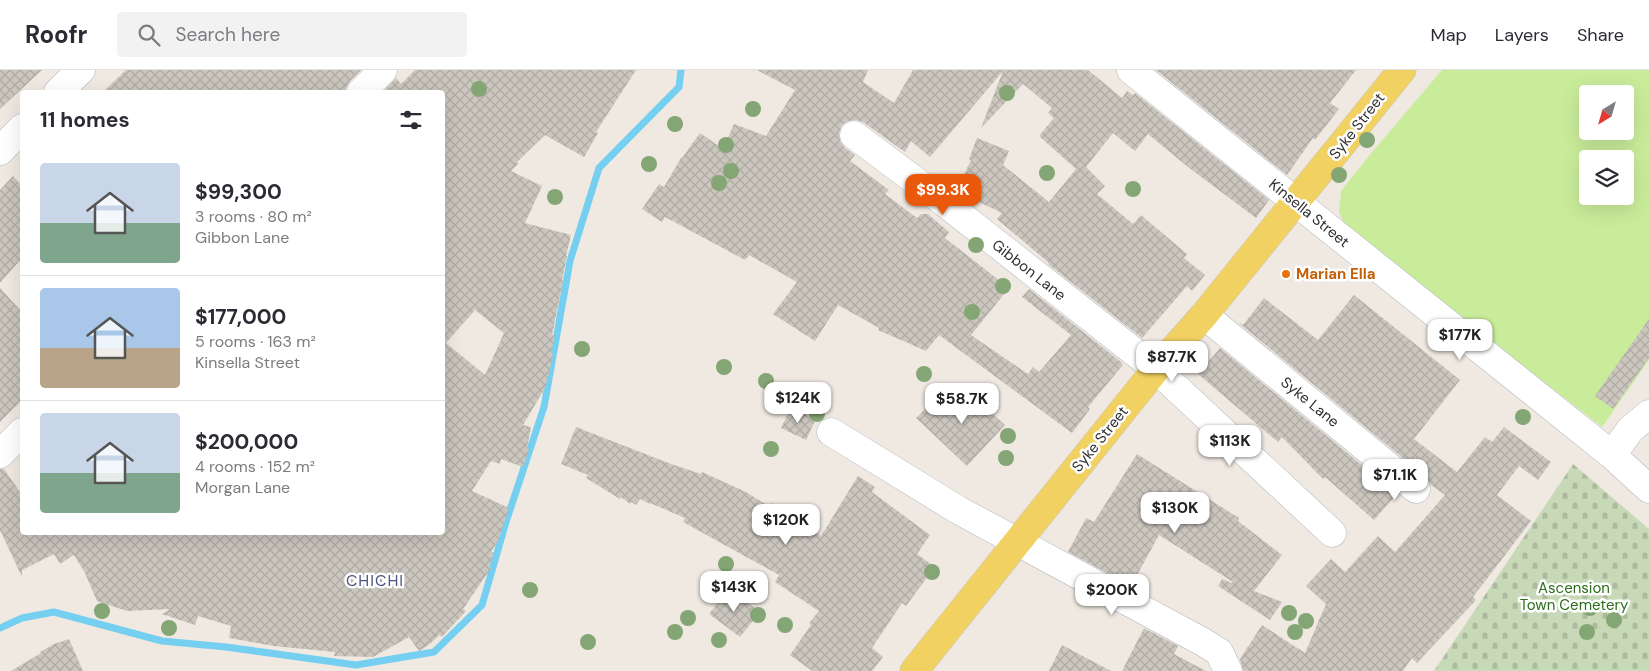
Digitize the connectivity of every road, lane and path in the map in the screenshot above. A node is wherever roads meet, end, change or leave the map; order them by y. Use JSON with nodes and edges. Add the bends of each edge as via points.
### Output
{"nodes":[{"id":1,"x":81,"y":70,"type":"edge"},
{"id":2,"x":383,"y":70,"type":"edge"},
{"id":3,"x":1131,"y":70,"type":"edge"},
{"id":4,"x":1392,"y":73,"type":"edge"},
{"id":5,"x":60,"y":90,"type":"edge"},
{"id":6,"x":363,"y":90,"type":"edge"},
{"id":7,"x":20,"y":130,"type":"edge"},
{"id":8,"x":854,"y":135,"type":"dead end"},
{"id":9,"x":0,"y":151,"type":"edge"},
{"id":10,"x":1296,"y":203,"type":"junction"},
{"id":11,"x":1204,"y":315,"type":"junction"},
{"id":12,"x":1156,"y":370,"type":"junction"},
{"id":13,"x":1649,"y":414,"type":"edge"},
{"id":14,"x":831,"y":432,"type":"dead end"},
{"id":15,"x":20,"y":434,"type":"edge"},
{"id":16,"x":0,"y":454,"type":"edge"},
{"id":17,"x":1612,"y":455,"type":"junction"},
{"id":18,"x":1416,"y":489,"type":"dead end"},
{"id":19,"x":1649,"y":489,"type":"edge"},
{"id":20,"x":1332,"y":533,"type":"dead end"},
{"id":21,"x":1019,"y":541,"type":"junction"},
{"id":22,"x":914,"y":671,"type":"edge"},
{"id":23,"x":1228,"y":671,"type":"edge"}],
"edges":[{"from":1,"to":5,"type":"street"},
{"from":2,"to":6,"type":"street"},
{"from":3,"to":10,"type":"street","name":"Kinsella Street"},
{"from":4,"to":10,"type":"main road","name":"Syke Street"},
{"from":7,"to":9,"type":"street"},
{"from":8,"to":12,"type":"street","name":"Gibbon Lane"},
{"from":10,"to":11,"type":"main road","name":"Syke Street"},
{"from":10,"to":17,"type":"street","name":"Kinsella Street"},
{"from":11,"to":12,"type":"main road","name":"Syke Street"},
{"from":11,"to":18,"type":"street","name":"Syke Lane"},
{"from":12,"to":20,"type":"street","name":"Gibbon Lane"},
{"from":12,"to":21,"type":"main road","name":"Syke Street"},
{"from":13,"to":17,"type":"street","via":[[1630,430]]},
{"from":14,"to":21,"type":"street","via":[[960,511]]},
{"from":15,"to":16,"type":"street"},
{"from":17,"to":19,"type":"street","name":"Kinsella Street"},
{"from":21,"to":22,"type":"main road","name":"Syke Street"},
{"from":21,"to":23,"type":"street","via":[[1203,642],[1219,652]]}]}
